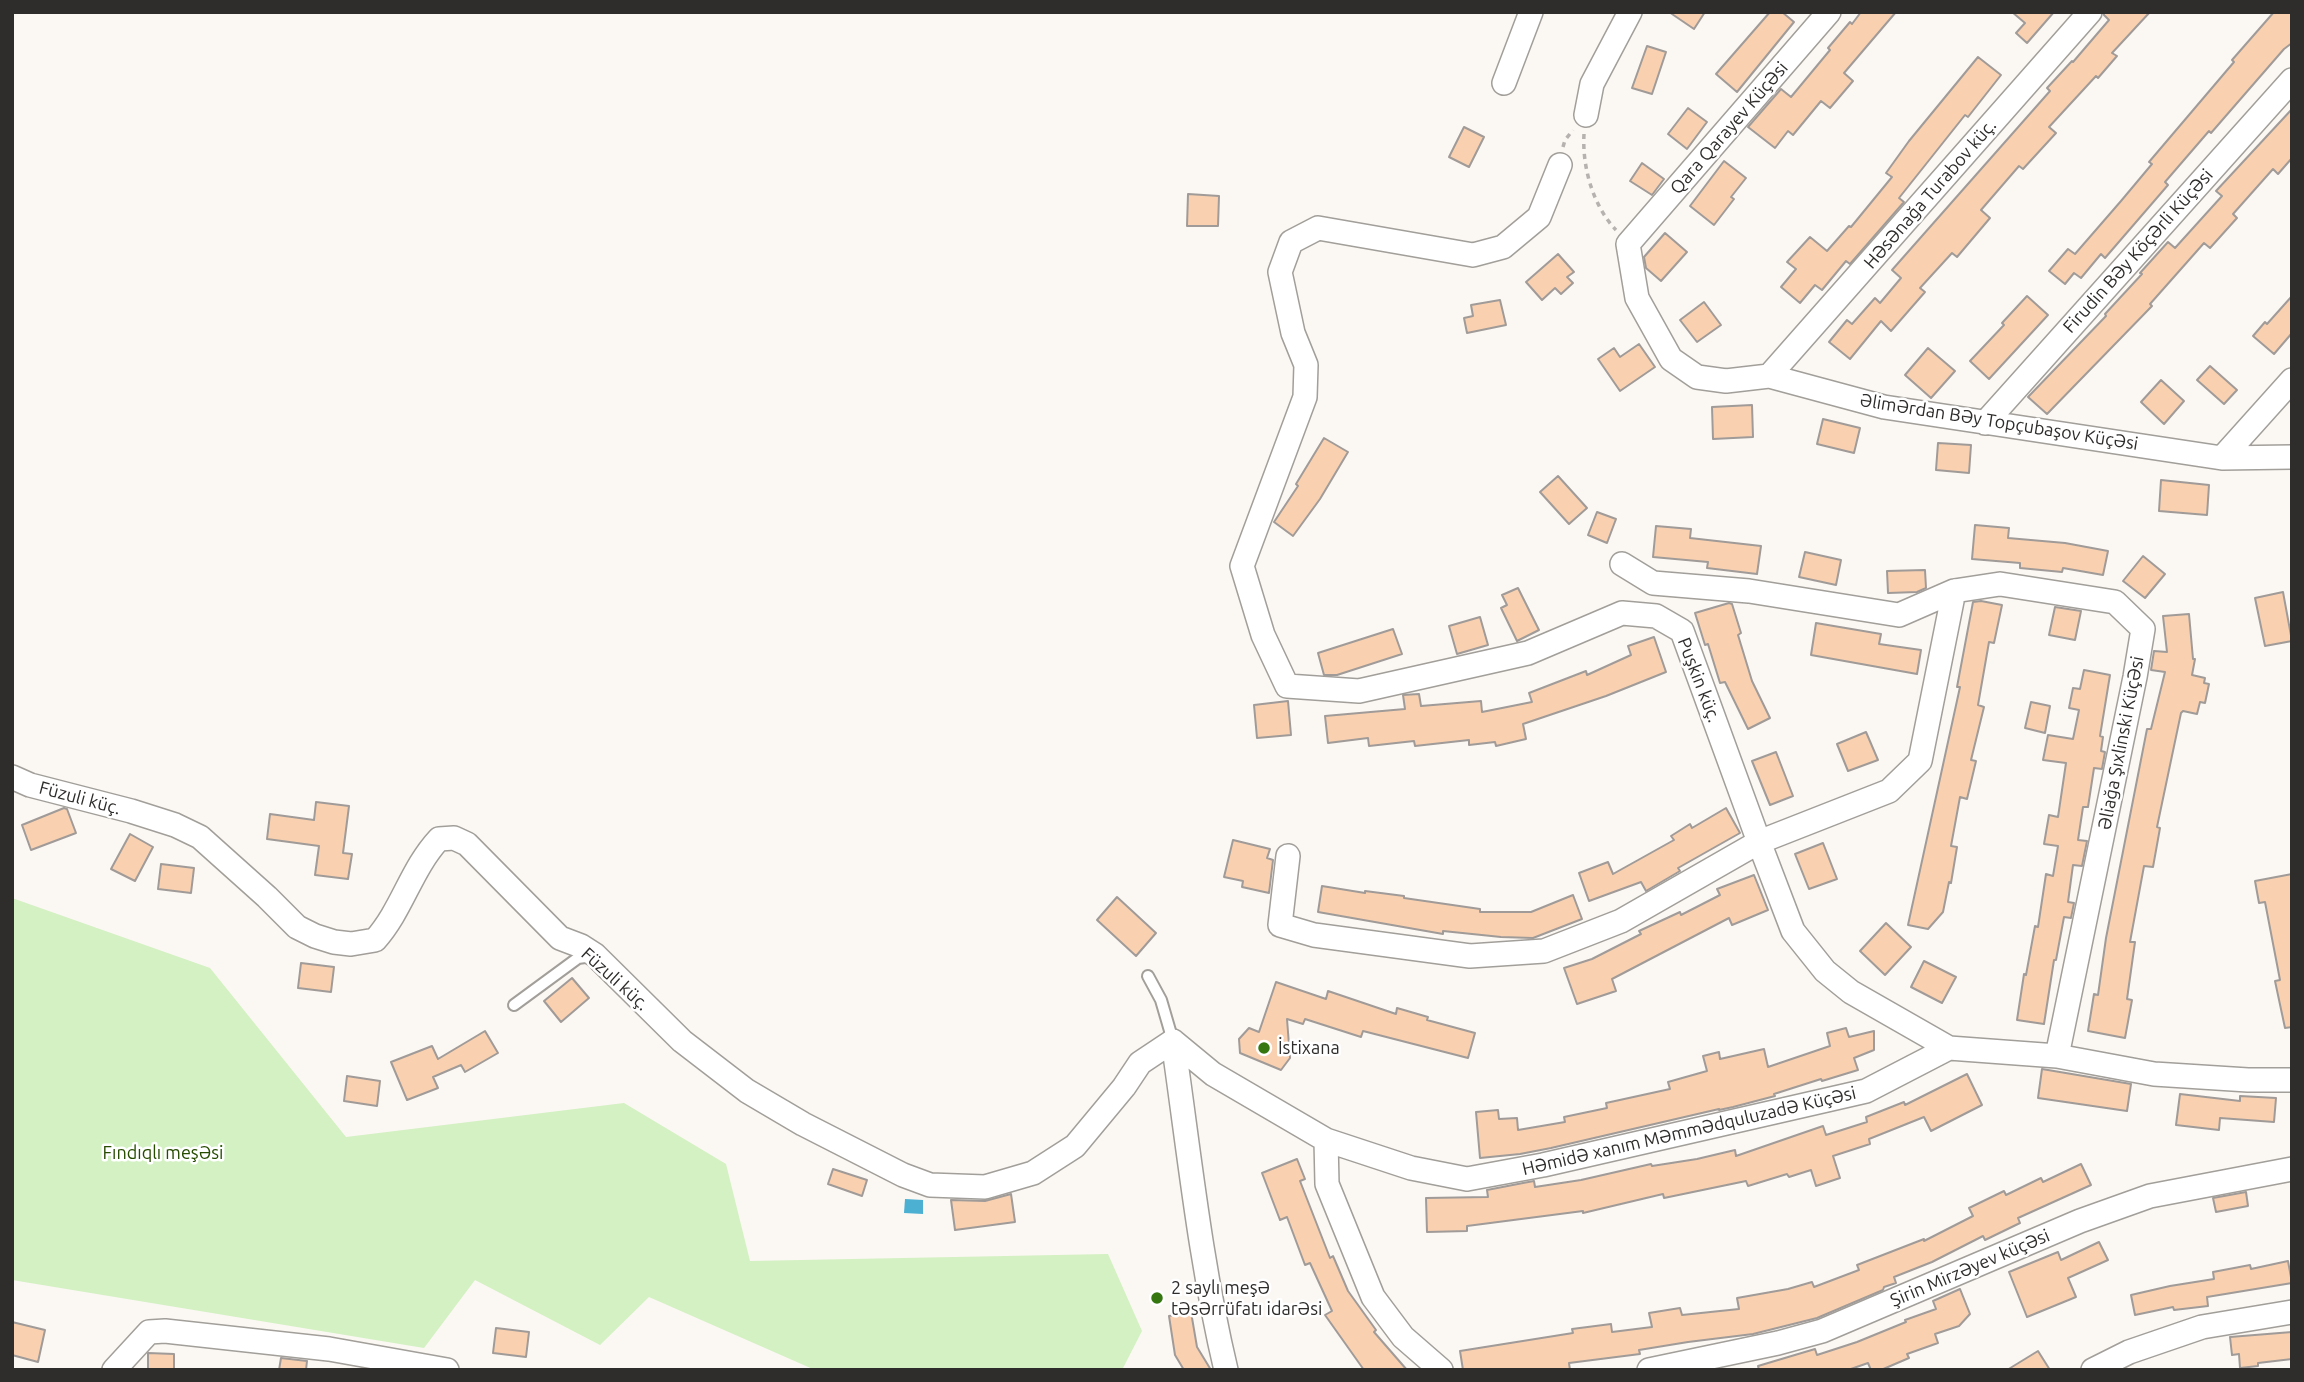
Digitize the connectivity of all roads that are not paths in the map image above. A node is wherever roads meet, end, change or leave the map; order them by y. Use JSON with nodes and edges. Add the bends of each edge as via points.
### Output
{"nodes":[{"id":1,"x":1531,"y":12,"type":"edge"},
{"id":2,"x":1630,"y":12,"type":"edge"},
{"id":3,"x":1829,"y":12,"type":"edge"},
{"id":4,"x":2090,"y":12,"type":"edge"},
{"id":5,"x":2292,"y":79,"type":"edge"},
{"id":6,"x":1504,"y":83,"type":"dead end"},
{"id":7,"x":1586,"y":115,"type":"road end"},
{"id":8,"x":1560,"y":165,"type":"road end"},
{"id":9,"x":1628,"y":244,"type":"joint"},
{"id":10,"x":1769,"y":376,"type":"junction"},
{"id":11,"x":2292,"y":380,"type":"edge"},
{"id":12,"x":1985,"y":424,"type":"junction"},
{"id":13,"x":2292,"y":457,"type":"edge"},
{"id":14,"x":2222,"y":458,"type":"junction"},
{"id":15,"x":1622,"y":564,"type":"dead end"},
{"id":16,"x":1954,"y":591,"type":"junction"},
{"id":17,"x":12,"y":776,"type":"edge"},
{"id":18,"x":1759,"y":842,"type":"junction"},
{"id":19,"x":1288,"y":856,"type":"dead end"},
{"id":20,"x":595,"y":955,"type":"junction"},
{"id":21,"x":1148,"y":976,"type":"dead end"},
{"id":22,"x":513,"y":1005,"type":"dead end"},
{"id":23,"x":1173,"y":1041,"type":"junction"},
{"id":24,"x":1949,"y":1048,"type":"junction"},
{"id":25,"x":2057,"y":1056,"type":"junction"},
{"id":26,"x":2292,"y":1080,"type":"edge"},
{"id":27,"x":1326,"y":1140,"type":"junction"},
{"id":28,"x":2292,"y":1169,"type":"edge"},
{"id":29,"x":2292,"y":1312,"type":"edge"},
{"id":30,"x":114,"y":1370,"type":"edge"},
{"id":31,"x":447,"y":1370,"type":"edge"},
{"id":32,"x":1226,"y":1370,"type":"edge"},
{"id":33,"x":1441,"y":1370,"type":"edge"},
{"id":34,"x":1649,"y":1370,"type":"edge"},
{"id":35,"x":2093,"y":1370,"type":"edge"}],
"edges":[{"from":1,"to":6,"type":"street"},
{"from":2,"to":7,"type":"street","via":[[1592,84]]},
{"from":3,"to":9,"type":"street","name":"Qara Qarayev Küçəsi"},
{"from":4,"to":10,"type":"street","name":"Həsənağa Turabov küç."},
{"from":5,"to":12,"type":"street","name":"Firudin Bəy Köçərli Küçəsi"},
{"from":8,"to":18,"type":"street","name":"Puşkin küç.","via":[[1539,217],[1503,247],[1483,253],[1318,228],[1291,242],[1280,272],[1293,333],[1306,365],[1305,397],[1242,566],[1263,635],[1287,686],[1359,691],[1528,653],[1622,613],[1656,616],[1682,631]]},
{"from":9,"to":10,"type":"street","name":"Əlimərdan Bəy Topçubaşov Küçəsi","via":[[1637,298],[1671,359],[1697,377],[1726,381]]},
{"from":10,"to":12,"type":"street","name":"Əlimərdan Bəy Topçubaşov Küçəsi","via":[[1884,407]]},
{"from":11,"to":14,"type":"street"},
{"from":12,"to":14,"type":"street","name":"Əlimərdan Bəy Topçubaşov Küçəsi"},
{"from":13,"to":14,"type":"street","name":"Əlimərdan Bəy Topçubaşov Küçəsi"},
{"from":15,"to":16,"type":"street","name":"Əliağa Şıxlinski Küçəsi","via":[[1653,583],[1749,591],[1899,615]]},
{"from":16,"to":18,"type":"street","via":[[1920,761],[1889,791]]},
{"from":16,"to":25,"type":"street","name":"Əliağa Şıxlinski Küçəsi","via":[[2000,584],[2115,602],[2143,629]]},
{"from":17,"to":20,"type":"street","name":"Füzuli küç.","via":[[30,785],[159,819],[200,837],[297,927],[334,942],[375,940],[426,852],[439,839],[454,838],[467,844],[560,938]]},
{"from":18,"to":19,"type":"street","via":[[1621,921],[1544,951],[1470,956],[1314,935],[1280,925]]},
{"from":18,"to":24,"type":"street","name":"Puşkin küç.","via":[[1793,931],[1825,971],[1851,992]]},
{"from":20,"to":22,"type":"lane","via":[[578,958]]},
{"from":20,"to":23,"type":"street","name":"Füzuli küç.","via":[[682,1041],[747,1091],[803,1125],[930,1185],[985,1187],[1033,1174],[1075,1146],[1140,1063]]},
{"from":21,"to":23,"type":"lane","via":[[1161,1000]]},
{"from":23,"to":27,"type":"street","name":"Həmidə xanım Məmmədquluzadə Küçəsi","via":[[1213,1074]]},
{"from":23,"to":32,"type":"street","via":[[1196,1216]]},
{"from":24,"to":25,"type":"street"},
{"from":24,"to":27,"type":"street","name":"Həmidə xanım Məmmədquluzadə Küçəsi","via":[[1866,1091],[1543,1166],[1467,1179],[1411,1168]]},
{"from":25,"to":26,"type":"street","via":[[2154,1074]]},
{"from":27,"to":33,"type":"street","via":[[1327,1184],[1373,1297],[1404,1337]]},
{"from":28,"to":34,"type":"street","name":"Şirin Mirzəyev küçəsi","via":[[2150,1196],[2080,1221],[1822,1331]]},
{"from":29,"to":35,"type":"street","via":[[2202,1327],[2129,1352]]},
{"from":30,"to":31,"type":"street","via":[[149,1332],[165,1331],[328,1349]]}]}
